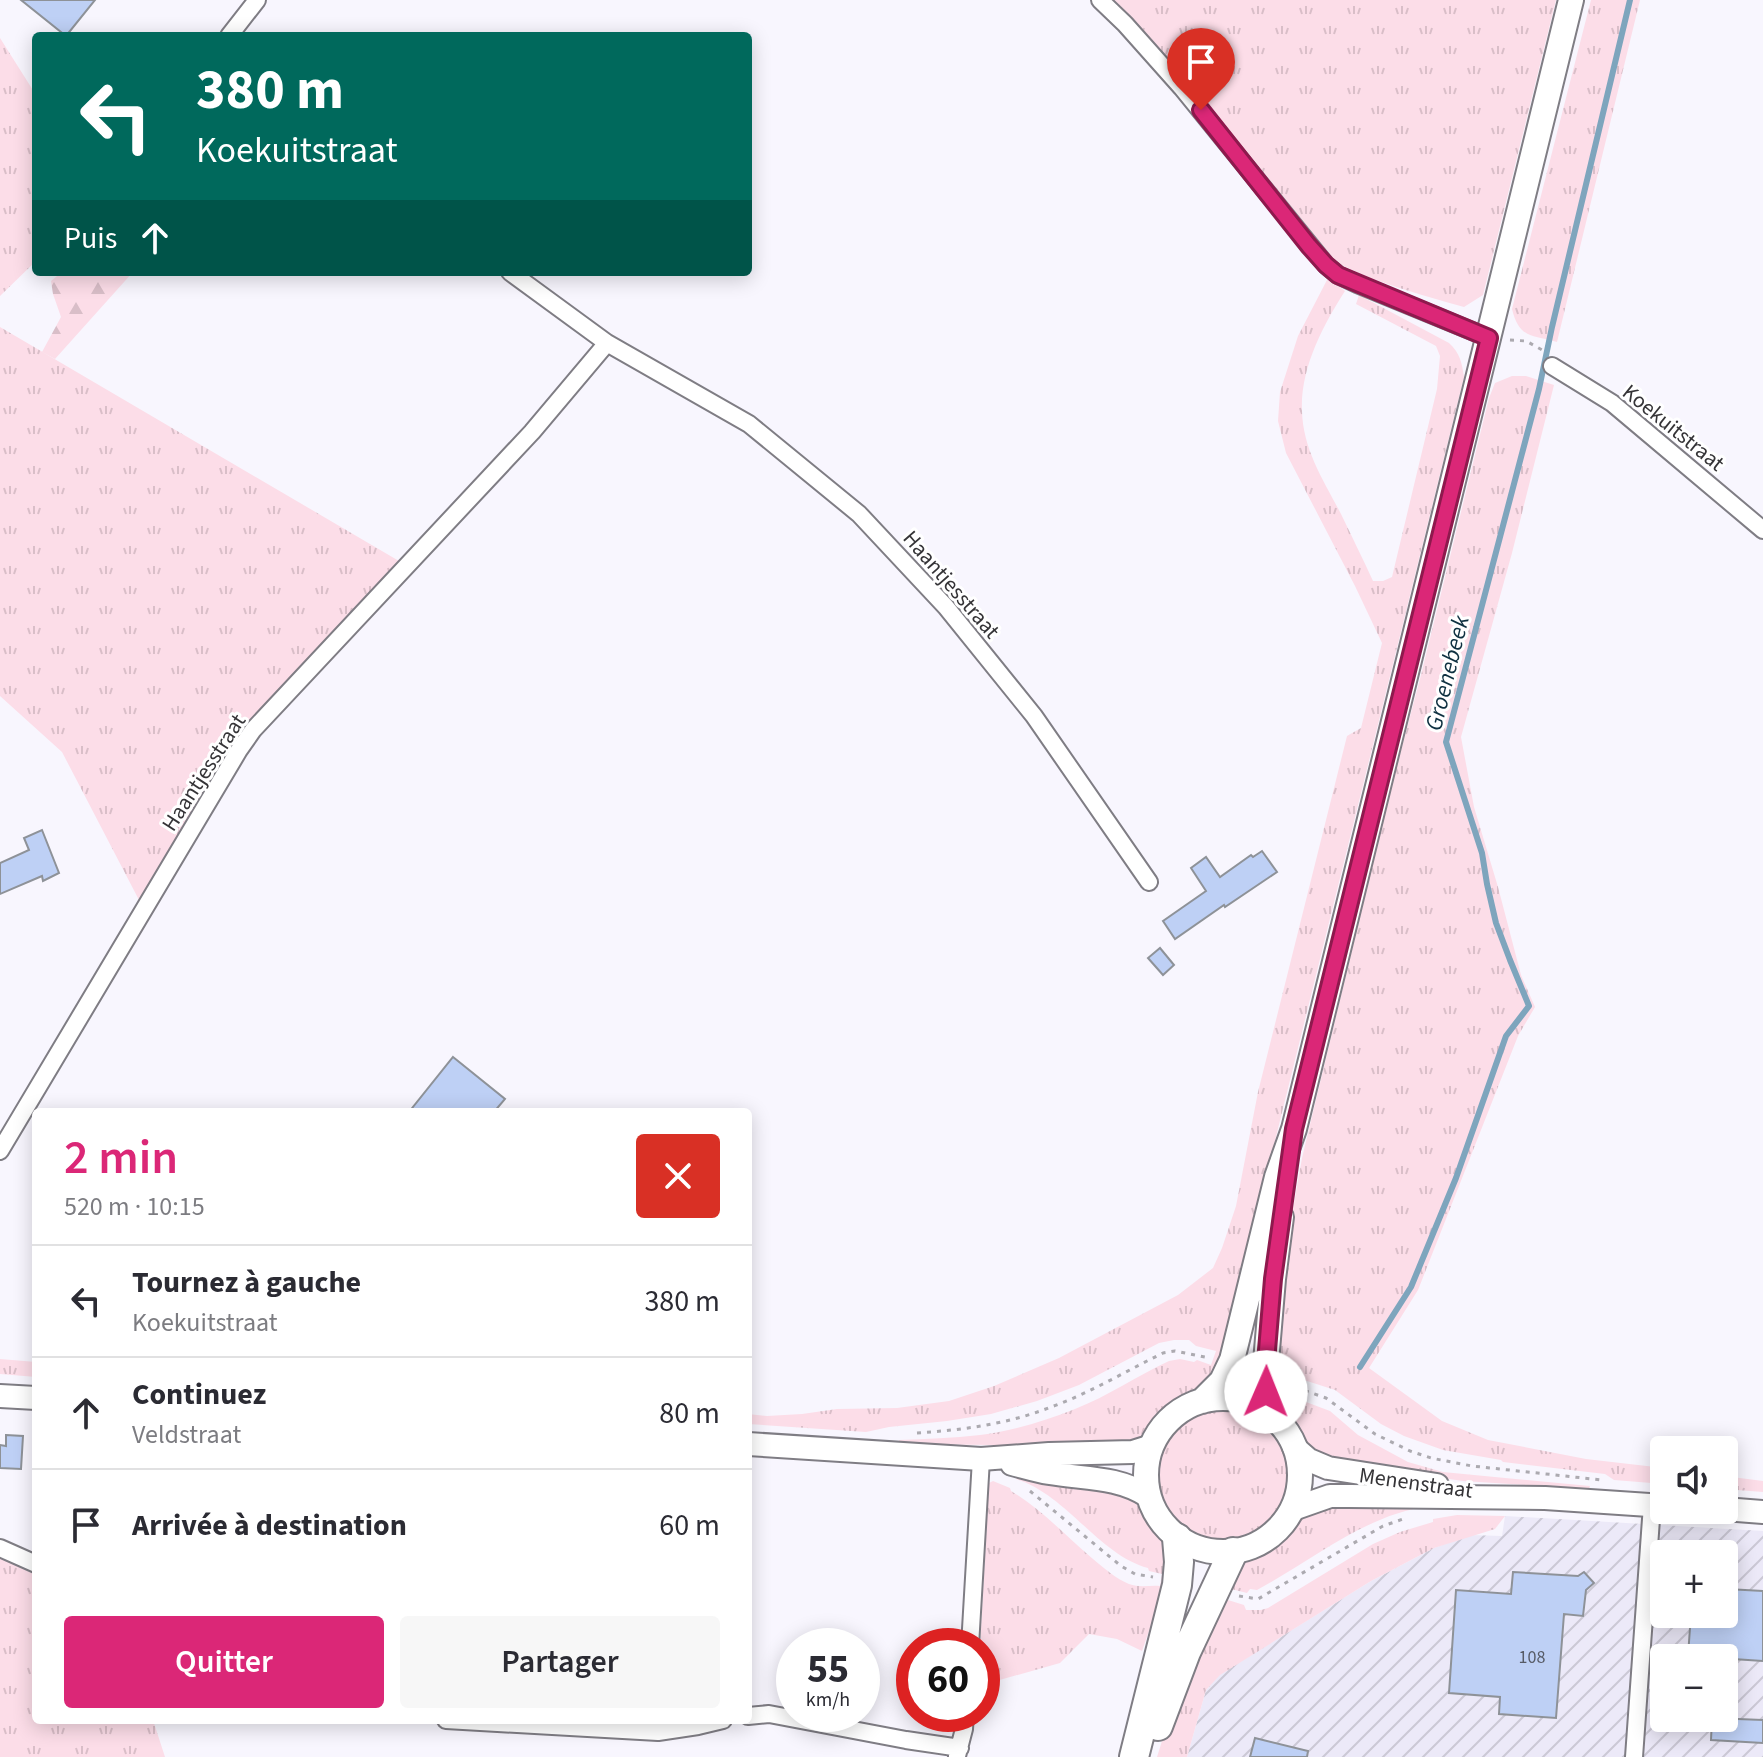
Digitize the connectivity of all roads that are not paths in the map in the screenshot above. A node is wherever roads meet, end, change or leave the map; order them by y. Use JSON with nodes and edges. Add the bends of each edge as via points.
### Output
{"nodes":[{"id":1,"x":257,"y":0,"type":"edge"},
{"id":2,"x":1100,"y":0,"type":"edge"},
{"id":3,"x":1574,"y":0,"type":"edge"},
{"id":4,"x":232,"y":32,"type":"edge"},
{"id":5,"x":515,"y":276,"type":"edge"},
{"id":6,"x":1489,"y":338,"type":"junction"},
{"id":7,"x":607,"y":343,"type":"junction"},
{"id":8,"x":1552,"y":366,"type":"road end"},
{"id":9,"x":1763,"y":530,"type":"edge"},
{"id":10,"x":1149,"y":882,"type":"dead end"},
{"id":11,"x":1294,"y":1129,"type":"junction"},
{"id":12,"x":0,"y":1151,"type":"edge"},
{"id":13,"x":0,"y":1396,"type":"edge"},
{"id":14,"x":32,"y":1398,"type":"edge"},
{"id":15,"x":1202,"y":1401,"type":"junction"},
{"id":16,"x":1273,"y":1417,"type":"junction"},
{"id":17,"x":752,"y":1444,"type":"edge"},
{"id":18,"x":1152,"y":1446,"type":"junction"},
{"id":19,"x":1294,"y":1447,"type":"junction"},
{"id":20,"x":986,"y":1459,"type":"junction"},
{"id":21,"x":1148,"y":1496,"type":"junction"},
{"id":22,"x":1545,"y":1498,"type":"junction"},
{"id":23,"x":1650,"y":1505,"type":"edge"},
{"id":24,"x":1293,"y":1509,"type":"junction"},
{"id":25,"x":1738,"y":1510,"type":"edge"},
{"id":26,"x":1763,"y":1512,"type":"edge"},
{"id":27,"x":1656,"y":1524,"type":"edge"},
{"id":28,"x":1177,"y":1538,"type":"junction"},
{"id":29,"x":0,"y":1548,"type":"edge"},
{"id":30,"x":1233,"y":1552,"type":"junction"},
{"id":31,"x":32,"y":1562,"type":"edge"},
{"id":32,"x":972,"y":1628,"type":"edge"},
{"id":33,"x":752,"y":1716,"type":"edge"},
{"id":34,"x":517,"y":1724,"type":"edge"},
{"id":35,"x":706,"y":1724,"type":"edge"},
{"id":36,"x":962,"y":1732,"type":"edge"},
{"id":37,"x":958,"y":1752,"type":"edge"},
{"id":38,"x":1134,"y":1757,"type":"edge"},
{"id":39,"x":1148,"y":1757,"type":"edge"},
{"id":40,"x":1634,"y":1757,"type":"edge"}],
"edges":[{"from":1,"to":4,"type":"street"},
{"from":2,"to":6,"type":"street","via":[[1182,88],[1326,265],[1338,275]]},
{"from":3,"to":6,"type":"main road"},
{"from":5,"to":7,"type":"street","name":"Haantjesstraat"},
{"from":6,"to":11,"type":"main road"},
{"from":7,"to":10,"type":"street","name":"Haantjesstraat","via":[[749,424],[859,514],[946,607],[1034,716]]},
{"from":7,"to":12,"type":"street","name":"Haantjesstraat","via":[[253,730]]},
{"from":8,"to":9,"type":"street","name":"Koekuitstraat","via":[[1612,403]]},
{"from":11,"to":15,"type":"main road","via":[[1232,1360],[1222,1381]]},
{"from":11,"to":16,"type":"main road","via":[[1267,1348],[1266,1392]]},
{"from":13,"to":14,"type":"main road"},
{"from":15,"to":16,"type":"main road","via":[[1239,1400]]},
{"from":15,"to":18,"type":"main road","via":[[1172,1418]]},
{"from":16,"to":19,"type":"main road"},
{"from":17,"to":20,"type":"main road"},
{"from":18,"to":20,"type":"main road","via":[[1133,1452]]},
{"from":18,"to":21,"type":"main road"},
{"from":19,"to":22,"type":"main road","name":"Menenstraat","via":[[1328,1468]]},
{"from":19,"to":24,"type":"main road","via":[[1300,1467]]},
{"from":20,"to":21,"type":"main road","via":[[1118,1482]]},
{"from":20,"to":32,"type":"street"},
{"from":21,"to":28,"type":"main road"},
{"from":22,"to":23,"type":"main road","name":"Menenstraat"},
{"from":22,"to":24,"type":"main road","name":"Menenstraat","via":[[1330,1496]]},
{"from":24,"to":30,"type":"main road","via":[[1268,1538]]},
{"from":25,"to":26,"type":"main road"},
{"from":27,"to":40,"type":"street","name":"Menenstraat"},
{"from":28,"to":30,"type":"main road","via":[[1213,1552]]},
{"from":28,"to":38,"type":"highway","via":[[1172,1607]]},
{"from":29,"to":31,"type":"street"},
{"from":30,"to":39,"type":"highway","via":[[1186,1652]]},
{"from":33,"to":37,"type":"street","via":[[769,1714]]},
{"from":34,"to":35,"type":"street","via":[[658,1732]]},
{"from":36,"to":37,"type":"street"}]}
